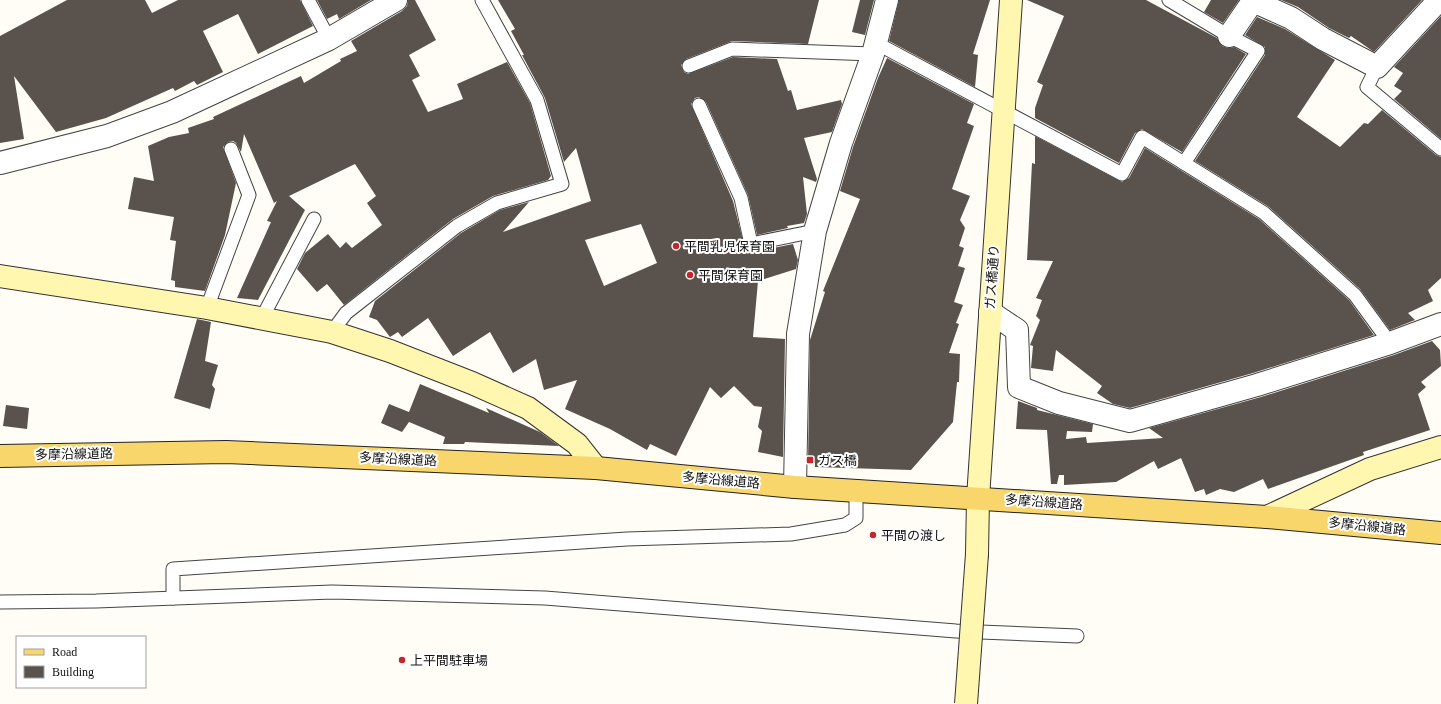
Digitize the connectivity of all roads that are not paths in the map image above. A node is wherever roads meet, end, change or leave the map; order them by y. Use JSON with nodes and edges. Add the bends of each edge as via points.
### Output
{"nodes":[{"id":1,"x":308,"y":0,"type":"edge"},
{"id":2,"x":396,"y":0,"type":"edge"},
{"id":3,"x":482,"y":0,"type":"edge"},
{"id":4,"x":887,"y":0,"type":"edge"},
{"id":5,"x":1011,"y":0,"type":"edge"},
{"id":6,"x":1169,"y":0,"type":"edge"},
{"id":7,"x":1439,"y":0,"type":"edge"},
{"id":8,"x":1229,"y":36,"type":"junction"},
{"id":9,"x":330,"y":39,"type":"junction"},
{"id":10,"x":874,"y":49,"type":"junction"},
{"id":11,"x":689,"y":66,"type":"dead end"},
{"id":12,"x":1377,"y":67,"type":"junction"},
{"id":13,"x":699,"y":105,"type":"dead end"},
{"id":14,"x":1003,"y":111,"type":"junction"},
{"id":15,"x":231,"y":149,"type":"dead end"},
{"id":16,"x":1441,"y":149,"type":"edge"},
{"id":17,"x":0,"y":163,"type":"edge"},
{"id":18,"x":1184,"y":163,"type":"junction"},
{"id":19,"x":314,"y":219,"type":"dead end"},
{"id":20,"x":815,"y":231,"type":"junction"},
{"id":21,"x":0,"y":276,"type":"edge"},
{"id":22,"x":208,"y":308,"type":"junction"},
{"id":23,"x":990,"y":312,"type":"junction"},
{"id":24,"x":262,"y":318,"type":"junction"},
{"id":25,"x":1441,"y":324,"type":"edge"},
{"id":26,"x":332,"y":332,"type":"junction"},
{"id":27,"x":1390,"y":343,"type":"junction"},
{"id":28,"x":1441,"y":447,"type":"edge"},
{"id":29,"x":0,"y":456,"type":"edge"},
{"id":30,"x":596,"y":468,"type":"junction"},
{"id":31,"x":795,"y":487,"type":"junction"},
{"id":32,"x":856,"y":490,"type":"junction"},
{"id":33,"x":978,"y":498,"type":"junction"},
{"id":34,"x":1267,"y":516,"type":"junction"},
{"id":35,"x":1441,"y":533,"type":"edge"},
{"id":36,"x":173,"y":598,"type":"junction"},
{"id":37,"x":0,"y":602,"type":"edge"},
{"id":38,"x":1076,"y":636,"type":"dead end"},
{"id":39,"x":966,"y":704,"type":"edge"}],
"edges":[{"from":1,"to":9,"type":"lane"},
{"from":2,"to":9,"type":"street"},
{"from":3,"to":26,"type":"lane","via":[[537,100],[562,184],[497,203],[457,226],[346,313]]},
{"from":4,"to":10,"type":"street"},
{"from":5,"to":14,"type":"street","name":"ガス橋通り"},
{"from":6,"to":8,"type":"lane"},
{"from":7,"to":12,"type":"street"},
{"from":8,"to":12,"type":"street","via":[[1253,1],[1291,18],[1323,39]]},
{"from":8,"to":18,"type":"lane","via":[[1258,51]]},
{"from":9,"to":17,"type":"street","via":[[172,112],[107,136]]},
{"from":10,"to":11,"type":"lane","via":[[732,49]]},
{"from":10,"to":14,"type":"lane"},
{"from":10,"to":20,"type":"street","via":[[841,143]]},
{"from":12,"to":16,"type":"lane","via":[[1367,87]]},
{"from":13,"to":20,"type":"lane","via":[[741,198],[751,244]]},
{"from":14,"to":18,"type":"lane","via":[[1122,174],[1142,137]]},
{"from":14,"to":23,"type":"street","name":"ガス橋通り"},
{"from":15,"to":22,"type":"lane","via":[[249,196]]},
{"from":18,"to":27,"type":"lane","via":[[1264,213],[1355,295]]},
{"from":19,"to":24,"type":"lane"},
{"from":20,"to":31,"type":"street","via":[[798,334]]},
{"from":21,"to":22,"type":"street"},
{"from":22,"to":24,"type":"street"},
{"from":23,"to":27,"type":"street","via":[[1017,330],[1019,387],[1059,403],[1130,421],[1257,385]]},
{"from":23,"to":33,"type":"street","name":"ガス橋通り"},
{"from":24,"to":26,"type":"street"},
{"from":25,"to":27,"type":"street"},
{"from":26,"to":30,"type":"street","via":[[390,351],[528,408],[577,444]]},
{"from":28,"to":34,"type":"street","via":[[1370,468]]},
{"from":29,"to":30,"type":"main road","name":"多摩沿線道路","via":[[226,452]]},
{"from":30,"to":31,"type":"main road","name":"多摩沿線道路"},
{"from":31,"to":32,"type":"main road","name":"多摩沿線道路"},
{"from":32,"to":33,"type":"main road","name":"多摩沿線道路"},
{"from":32,"to":36,"type":"lane","via":[[856,518],[845,526],[791,534],[627,539],[173,569]]},
{"from":33,"to":34,"type":"main road","name":"多摩沿線道路"},
{"from":33,"to":39,"type":"street","name":"ガス橋通り","bridge":true},
{"from":34,"to":35,"type":"main road","name":"多摩沿線道路"},
{"from":36,"to":37,"type":"lane"},
{"from":36,"to":38,"type":"lane","via":[[332,592],[545,598],[956,631]]}]}
